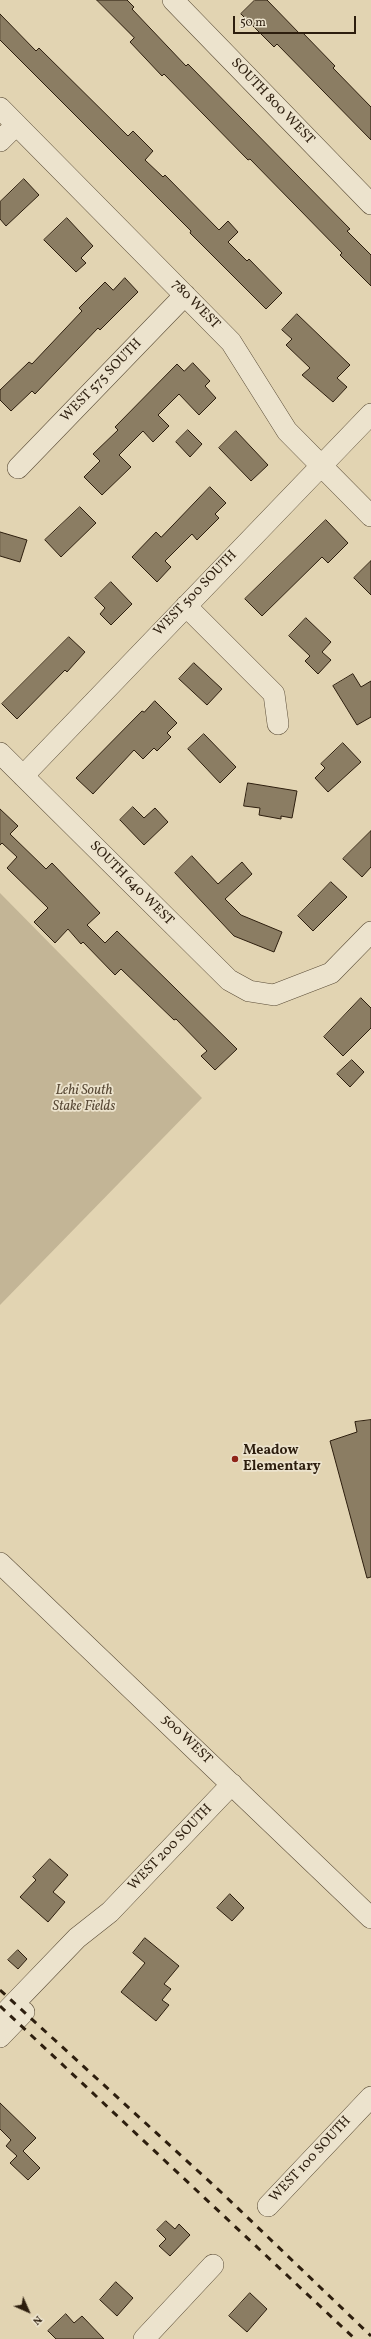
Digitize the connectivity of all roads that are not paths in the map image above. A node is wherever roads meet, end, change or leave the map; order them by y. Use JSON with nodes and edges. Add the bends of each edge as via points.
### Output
{"nodes":[{"id":1,"x":173,"y":0,"type":"edge"},
{"id":2,"x":0,"y":108,"type":"edge"},
{"id":3,"x":16,"y":125,"type":"junction"},
{"id":4,"x":0,"y":141,"type":"edge"},
{"id":5,"x":371,"y":204,"type":"edge"},
{"id":6,"x":185,"y":295,"type":"junction"},
{"id":7,"x":371,"y":414,"type":"edge"},
{"id":8,"x":320,"y":466,"type":"junction"},
{"id":9,"x":18,"y":468,"type":"dead end"},
{"id":10,"x":371,"y":516,"type":"edge"},
{"id":11,"x":186,"y":606,"type":"junction"},
{"id":12,"x":278,"y":724,"type":"dead end"},
{"id":13,"x":0,"y":753,"type":"edge"},
{"id":14,"x":22,"y":776,"type":"junction"},
{"id":15,"x":371,"y":932,"type":"edge"},
{"id":16,"x":0,"y":1563,"type":"edge"},
{"id":17,"x":232,"y":1784,"type":"junction"},
{"id":18,"x":110,"y":1912,"type":"junction"},
{"id":19,"x":371,"y":1918,"type":"edge"},
{"id":20,"x":0,"y":2018,"type":"edge"},
{"id":21,"x":0,"y":2037,"type":"edge"},
{"id":22,"x":371,"y":2097,"type":"edge"},
{"id":23,"x":268,"y":2206,"type":"dead end"},
{"id":24,"x":213,"y":2265,"type":"dead end"},
{"id":25,"x":144,"y":2339,"type":"edge"}],
"edges":[{"from":1,"to":5,"type":"street","name":"SOUTH 800 WEST"},
{"from":2,"to":3,"type":"street","name":"780 WEST"},
{"from":3,"to":4,"type":"street"},
{"from":3,"to":6,"type":"street","name":"780 WEST"},
{"from":6,"to":8,"type":"street","name":"780 WEST","via":[[231,342],[287,431]]},
{"from":6,"to":9,"type":"street","name":"WEST 575 SOUTH"},
{"from":7,"to":8,"type":"street","name":"WEST 500 SOUTH"},
{"from":8,"to":10,"type":"street","name":"780 WEST"},
{"from":8,"to":11,"type":"street","name":"WEST 500 SOUTH"},
{"from":11,"to":12,"type":"street","via":[[274,694]]},
{"from":11,"to":14,"type":"street","name":"WEST 500 SOUTH"},
{"from":13,"to":14,"type":"street","name":"SOUTH 640 WEST"},
{"from":14,"to":15,"type":"street","name":"SOUTH 640 WEST","via":[[229,980],[249,991],[274,996],[331,973]]},
{"from":16,"to":17,"type":"street","name":"500 WEST"},
{"from":17,"to":18,"type":"street","name":"WEST 200 SOUTH"},
{"from":17,"to":19,"type":"street","name":"500 WEST"},
{"from":18,"to":20,"type":"street","name":"WEST 200 SOUTH","via":[[77,1938]]},
{"from":18,"to":21,"type":"street","name":"WEST 200 SOUTH","via":[[84,1950]]},
{"from":22,"to":23,"type":"street","name":"WEST 100 SOUTH"},
{"from":24,"to":25,"type":"street"}]}
